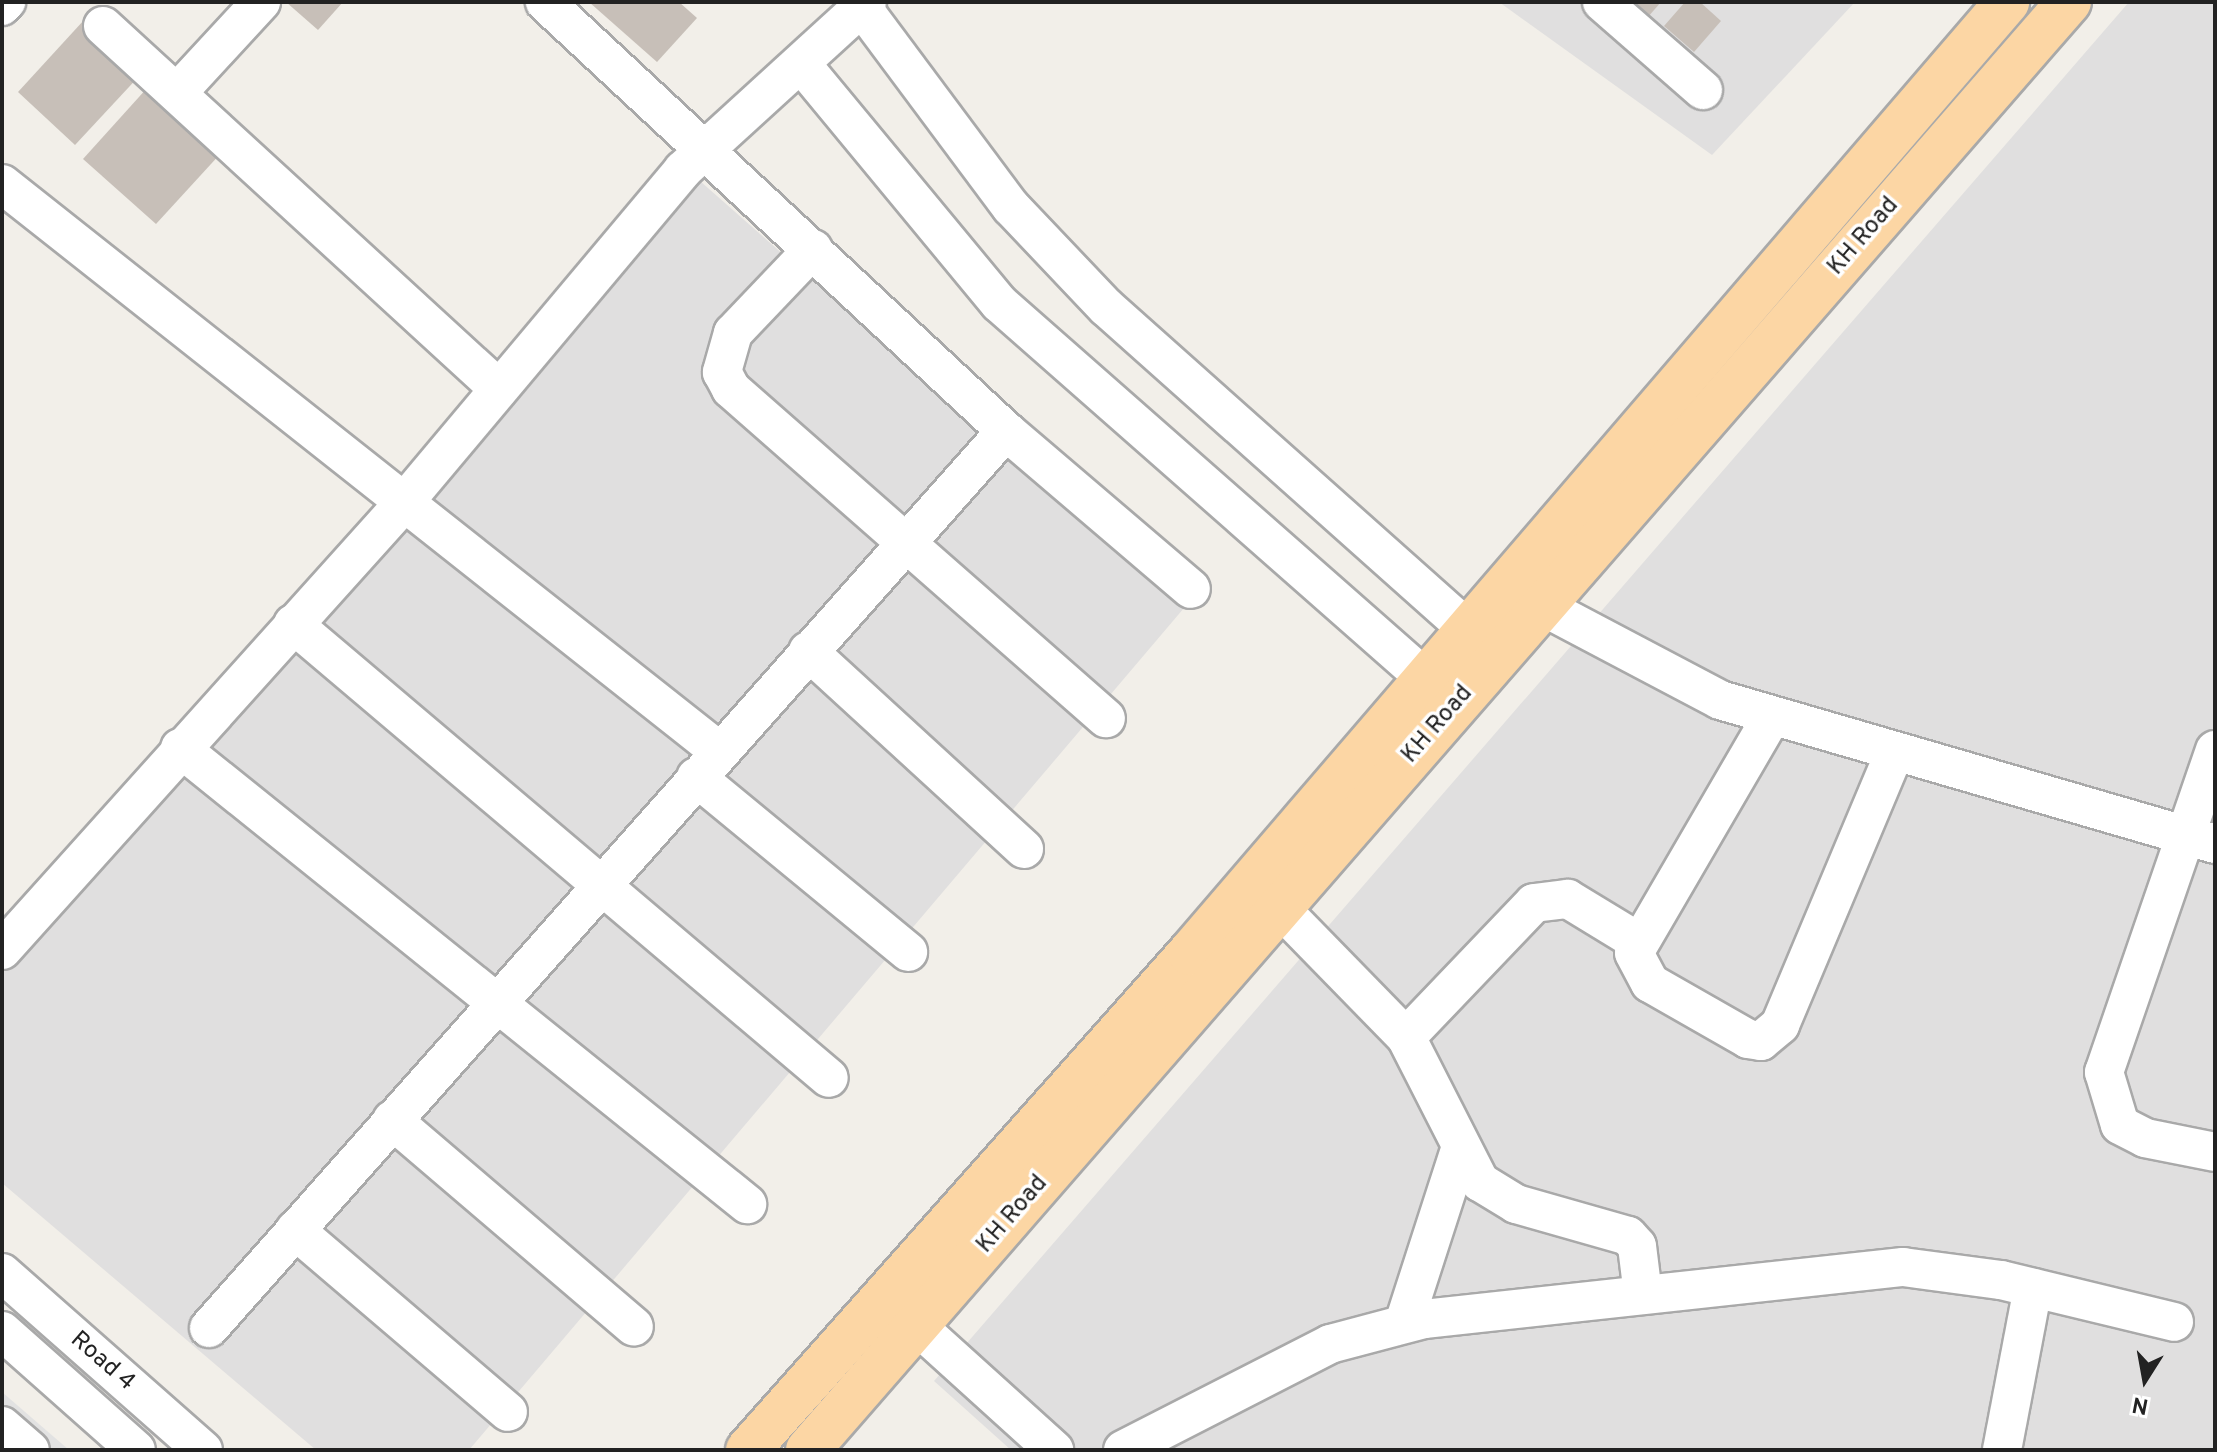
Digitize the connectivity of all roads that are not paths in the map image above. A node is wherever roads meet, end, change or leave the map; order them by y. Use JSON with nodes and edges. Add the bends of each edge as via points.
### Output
{"nodes":[{"id":1,"x":261,"y":2,"type":"edge"},
{"id":2,"x":545,"y":2,"type":"edge"},
{"id":3,"x":1602,"y":2,"type":"edge"},
{"id":4,"x":2007,"y":2,"type":"edge"},
{"id":5,"x":2069,"y":2,"type":"edge"},
{"id":6,"x":863,"y":4,"type":"edge"},
{"id":7,"x":103,"y":26,"type":"dead end"},
{"id":8,"x":803,"y":66,"type":"junction"},
{"id":9,"x":1703,"y":90,"type":"dead end"},
{"id":10,"x":177,"y":93,"type":"junction"},
{"id":11,"x":705,"y":151,"type":"junction"},
{"id":12,"x":2,"y":184,"type":"edge"},
{"id":13,"x":813,"y":249,"type":"junction"},
{"id":14,"x":499,"y":389,"type":"junction"},
{"id":15,"x":1006,"y":431,"type":"junction"},
{"id":16,"x":402,"y":505,"type":"junction"},
{"id":17,"x":907,"y":539,"type":"junction"},
{"id":18,"x":1191,"y":589,"type":"dead end"},
{"id":19,"x":1542,"y":606,"type":"junction"},
{"id":20,"x":293,"y":624,"type":"junction"},
{"id":21,"x":1465,"y":627,"type":"junction"},
{"id":22,"x":808,"y":651,"type":"junction"},
{"id":23,"x":1498,"y":656,"type":"junction"},
{"id":24,"x":1424,"y":677,"type":"junction"},
{"id":25,"x":1772,"y":716,"type":"junction"},
{"id":26,"x":1106,"y":718,"type":"dead end"},
{"id":27,"x":180,"y":748,"type":"junction"},
{"id":28,"x":2215,"y":750,"type":"edge"},
{"id":29,"x":1895,"y":752,"type":"junction"},
{"id":30,"x":707,"y":764,"type":"junction"},
{"id":31,"x":2202,"y":842,"type":"edge"},
{"id":32,"x":1024,"y":849,"type":"dead end"},
{"id":33,"x":598,"y":888,"type":"junction"},
{"id":34,"x":1280,"y":908,"type":"junction"},
{"id":35,"x":1637,"y":941,"type":"junction"},
{"id":36,"x":2,"y":950,"type":"edge"},
{"id":37,"x":908,"y":952,"type":"dead end"},
{"id":38,"x":498,"y":1000,"type":"junction"},
{"id":39,"x":1406,"y":1037,"type":"junction"},
{"id":40,"x":829,"y":1078,"type":"dead end"},
{"id":41,"x":392,"y":1120,"type":"junction"},
{"id":42,"x":1460,"y":1150,"type":"junction"},
{"id":43,"x":2215,"y":1152,"type":"edge"},
{"id":44,"x":747,"y":1204,"type":"dead end"},
{"id":45,"x":295,"y":1230,"type":"junction"},
{"id":46,"x":2,"y":1273,"type":"edge"},
{"id":47,"x":2033,"y":1288,"type":"junction"},
{"id":48,"x":1643,"y":1295,"type":"junction"},
{"id":49,"x":2174,"y":1322,"type":"dead end"},
{"id":50,"x":1404,"y":1323,"type":"junction"},
{"id":51,"x":917,"y":1326,"type":"junction"},
{"id":52,"x":634,"y":1327,"type":"dead end"},
{"id":53,"x":209,"y":1328,"type":"dead end"},
{"id":54,"x":2,"y":1331,"type":"edge"},
{"id":55,"x":508,"y":1412,"type":"dead end"},
{"id":56,"x":2,"y":1426,"type":"edge"},
{"id":57,"x":30,"y":1450,"type":"edge"},
{"id":58,"x":136,"y":1450,"type":"edge"},
{"id":59,"x":203,"y":1450,"type":"edge"},
{"id":60,"x":748,"y":1450,"type":"edge"},
{"id":61,"x":808,"y":1450,"type":"edge"},
{"id":62,"x":1054,"y":1450,"type":"edge"},
{"id":63,"x":1123,"y":1450,"type":"edge"},
{"id":64,"x":2002,"y":1450,"type":"edge"}],
"edges":[{"from":1,"to":10,"type":"street"},
{"from":2,"to":11,"type":"street"},
{"from":3,"to":9,"type":"street"},
{"from":4,"to":21,"type":"main road","name":"KH Road"},
{"from":5,"to":19,"type":"main road","name":"KH Road"},
{"from":6,"to":8,"type":"street"},
{"from":6,"to":21,"type":"street","via":[[1011,207],[1106,307]]},
{"from":7,"to":10,"type":"street"},
{"from":8,"to":11,"type":"street"},
{"from":8,"to":24,"type":"street","via":[[999,303]]},
{"from":10,"to":14,"type":"street"},
{"from":11,"to":13,"type":"street"},
{"from":11,"to":14,"type":"street"},
{"from":12,"to":16,"type":"street"},
{"from":13,"to":15,"type":"street"},
{"from":13,"to":17,"type":"street","via":[[733,333],[722,372],[731,389]]},
{"from":14,"to":16,"type":"street"},
{"from":15,"to":17,"type":"street"},
{"from":15,"to":18,"type":"street"},
{"from":16,"to":20,"type":"street"},
{"from":16,"to":30,"type":"street"},
{"from":17,"to":22,"type":"street"},
{"from":17,"to":26,"type":"street"},
{"from":19,"to":23,"type":"main road","name":"KH Road"},
{"from":19,"to":25,"type":"street","via":[[1720,700]]},
{"from":20,"to":27,"type":"street"},
{"from":20,"to":33,"type":"street"},
{"from":21,"to":23,"type":"main road"},
{"from":21,"to":24,"type":"main road","name":"KH Road"},
{"from":22,"to":30,"type":"street"},
{"from":22,"to":32,"type":"street"},
{"from":23,"to":34,"type":"main road","name":"KH Road"},
{"from":24,"to":60,"type":"main road","name":"KH Road","via":[[1190,953]]},
{"from":25,"to":29,"type":"street"},
{"from":25,"to":35,"type":"street"},
{"from":27,"to":36,"type":"street"},
{"from":27,"to":38,"type":"street"},
{"from":28,"to":31,"type":"street"},
{"from":29,"to":31,"type":"street"},
{"from":29,"to":35,"type":"street","via":[[1774,1035],[1748,1039],[1650,983],[1637,968]]},
{"from":30,"to":33,"type":"street"},
{"from":30,"to":37,"type":"street"},
{"from":31,"to":43,"type":"street","via":[[2104,1072],[2120,1125],[2145,1138]]},
{"from":33,"to":38,"type":"street"},
{"from":33,"to":40,"type":"street"},
{"from":34,"to":39,"type":"street"},
{"from":34,"to":51,"type":"main road","name":"KH Road"},
{"from":35,"to":39,"type":"street","via":[[1568,899],[1534,903]]},
{"from":38,"to":41,"type":"street"},
{"from":38,"to":44,"type":"street"},
{"from":39,"to":42,"type":"street"},
{"from":41,"to":45,"type":"street"},
{"from":41,"to":52,"type":"street"},
{"from":42,"to":48,"type":"street","via":[[1496,1194],[1628,1236],[1637,1246]]},
{"from":42,"to":50,"type":"street"},
{"from":45,"to":53,"type":"street"},
{"from":45,"to":55,"type":"street"},
{"from":46,"to":59,"type":"street","name":"Road 4"},
{"from":47,"to":48,"type":"street","via":[[1903,1267]]},
{"from":47,"to":49,"type":"street"},
{"from":47,"to":64,"type":"street"},
{"from":48,"to":50,"type":"street"},
{"from":50,"to":63,"type":"street","via":[[1330,1344]]},
{"from":51,"to":61,"type":"main road","name":"KH Road"},
{"from":51,"to":62,"type":"street"},
{"from":54,"to":58,"type":"street","name":"Road 4"},
{"from":56,"to":57,"type":"street"}]}
